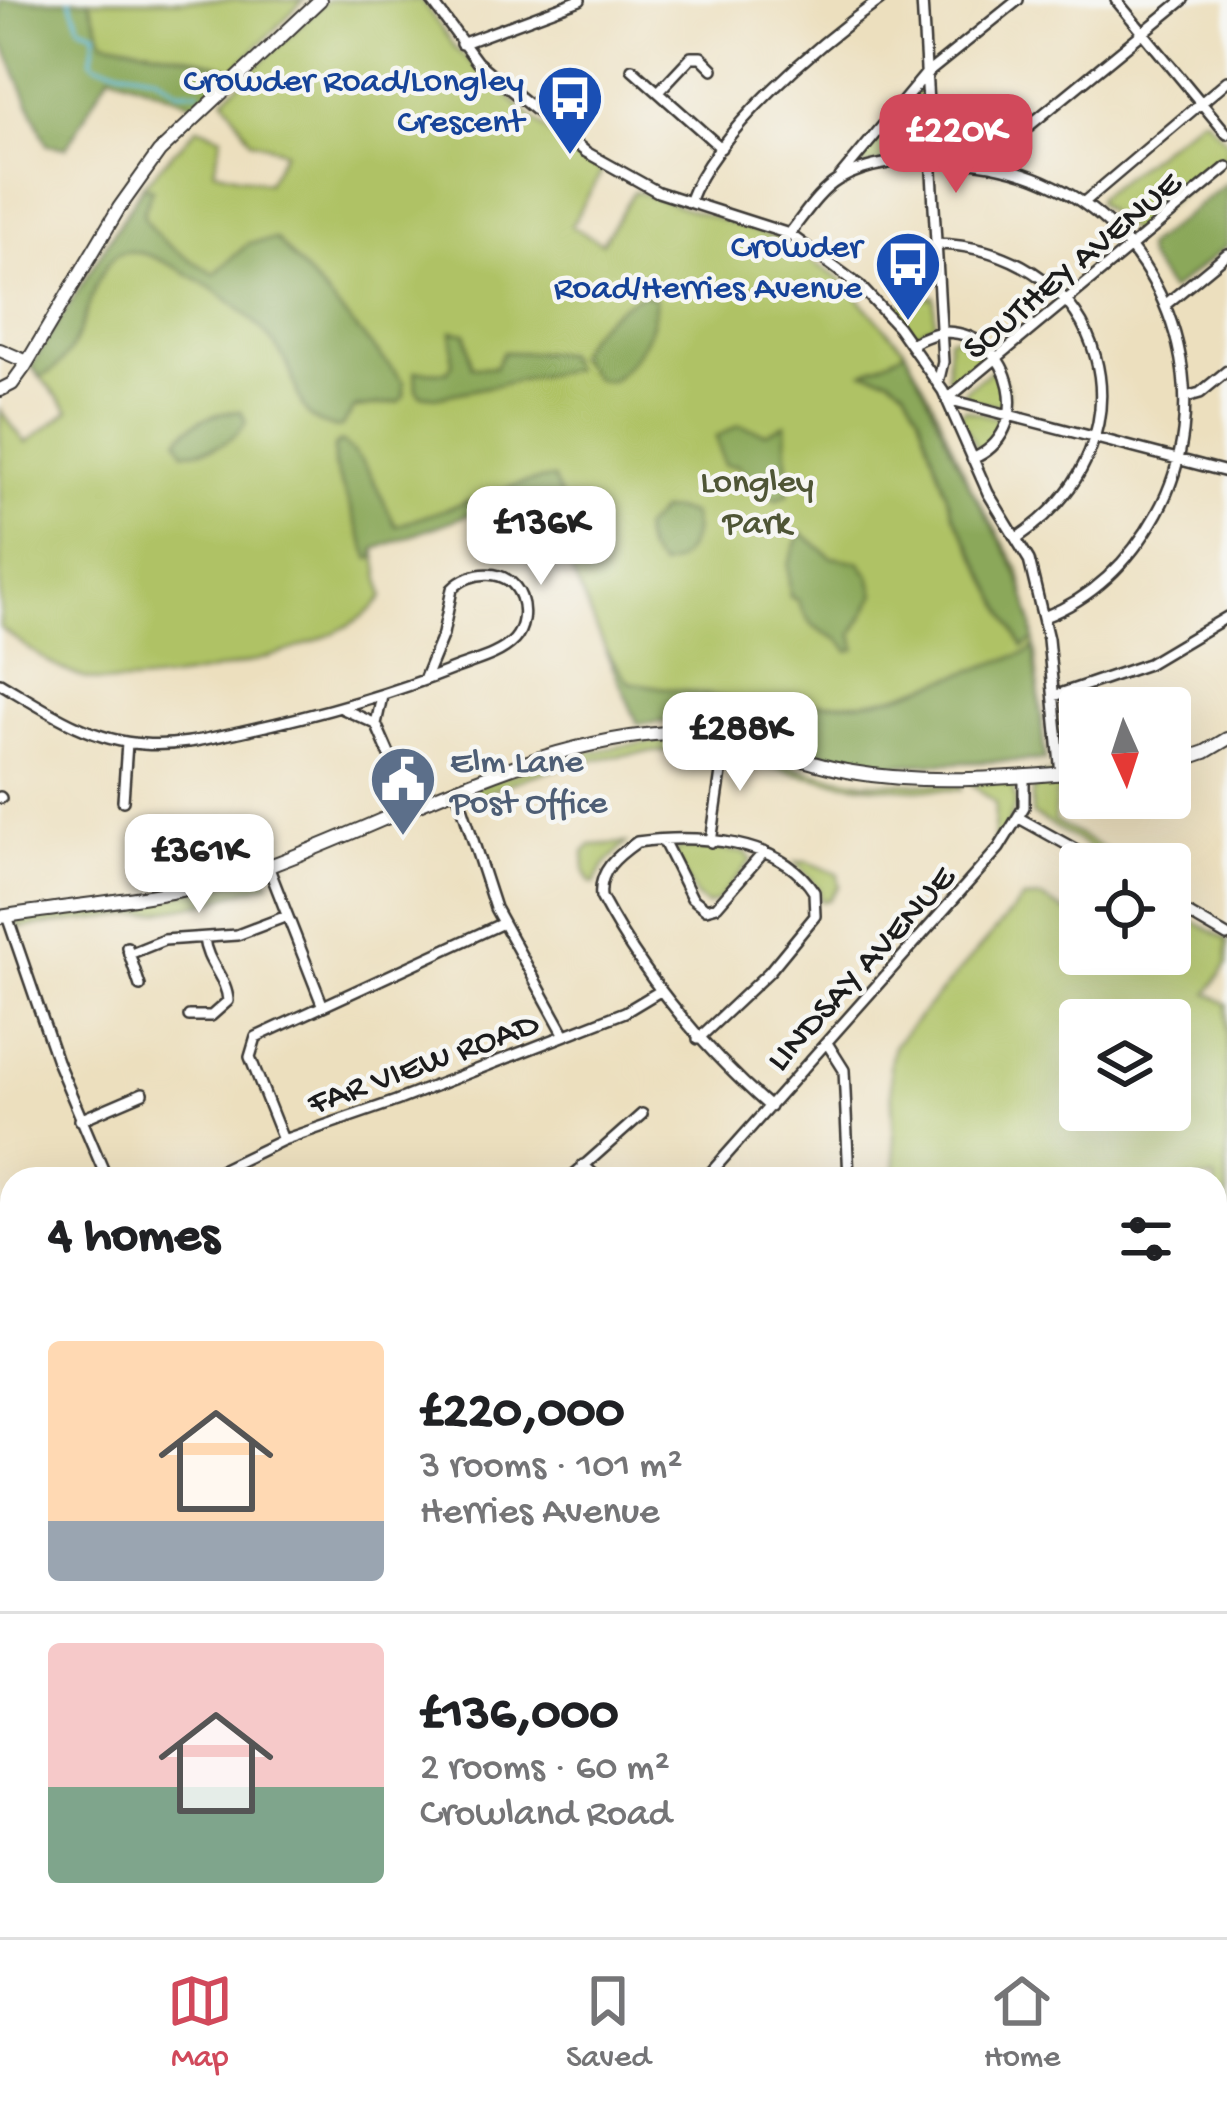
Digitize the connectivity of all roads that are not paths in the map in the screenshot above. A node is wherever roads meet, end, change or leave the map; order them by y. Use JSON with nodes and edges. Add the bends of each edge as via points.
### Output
{"nodes":[{"id":1,"x":319,"y":0,"type":"edge"},
{"id":2,"x":431,"y":0,"type":"edge"},
{"id":3,"x":580,"y":0,"type":"edge"},
{"id":4,"x":880,"y":0,"type":"edge"},
{"id":5,"x":922,"y":0,"type":"edge"},
{"id":6,"x":1018,"y":0,"type":"edge"},
{"id":7,"x":1116,"y":0,"type":"edge"},
{"id":8,"x":1183,"y":0,"type":"edge"},
{"id":9,"x":1143,"y":32,"type":"junction"},
{"id":10,"x":461,"y":44,"type":"junction"},
{"id":11,"x":632,"y":69,"type":"dead end"},
{"id":12,"x":713,"y":69,"type":"dead end"},
{"id":13,"x":925,"y":75,"type":"junction"},
{"id":14,"x":1227,"y":81,"type":"edge"},
{"id":15,"x":658,"y":91,"type":"junction"},
{"id":16,"x":1201,"y":102,"type":"junction"},
{"id":17,"x":1227,"y":134,"type":"edge"},
{"id":18,"x":721,"y":148,"type":"junction"},
{"id":19,"x":931,"y":159,"type":"junction"},
{"id":20,"x":992,"y":164,"type":"junction"},
{"id":21,"x":1227,"y":167,"type":"edge"},
{"id":22,"x":836,"y":181,"type":"junction"},
{"id":23,"x":689,"y":202,"type":"junction"},
{"id":24,"x":1084,"y":203,"type":"junction"},
{"id":25,"x":789,"y":234,"type":"junction"},
{"id":26,"x":936,"y":244,"type":"junction"},
{"id":27,"x":1130,"y":249,"type":"junction"},
{"id":28,"x":1227,"y":254,"type":"edge"},
{"id":29,"x":1065,"y":302,"type":"junction"},
{"id":30,"x":1165,"y":305,"type":"junction"},
{"id":31,"x":941,"y":332,"type":"junction"},
{"id":32,"x":910,"y":344,"type":"junction"},
{"id":33,"x":0,"y":350,"type":"edge"},
{"id":34,"x":996,"y":358,"type":"junction"},
{"id":35,"x":25,"y":361,"type":"junction"},
{"id":36,"x":1227,"y":371,"type":"edge"},
{"id":37,"x":938,"y":383,"type":"junction"},
{"id":38,"x":0,"y":390,"type":"edge"},
{"id":39,"x":1186,"y":397,"type":"junction"},
{"id":40,"x":947,"y":400,"type":"junction"},
{"id":41,"x":1009,"y":415,"type":"junction"},
{"id":42,"x":1097,"y":437,"type":"junction"},
{"id":43,"x":972,"y":459,"type":"junction"},
{"id":44,"x":1179,"y":460,"type":"junction"},
{"id":45,"x":1227,"y":472,"type":"edge"},
{"id":46,"x":1017,"y":538,"type":"junction"},
{"id":47,"x":1044,"y":616,"type":"junction"},
{"id":48,"x":1227,"y":617,"type":"edge"},
{"id":49,"x":424,"y":680,"type":"junction"},
{"id":50,"x":0,"y":683,"type":"edge"},
{"id":51,"x":382,"y":696,"type":"junction"},
{"id":52,"x":1054,"y":696,"type":"junction"},
{"id":53,"x":343,"y":709,"type":"junction"},
{"id":54,"x":376,"y":724,"type":"junction"},
{"id":55,"x":725,"y":738,"type":"junction"},
{"id":56,"x":1227,"y":739,"type":"edge"},
{"id":57,"x":127,"y":743,"type":"junction"},
{"id":58,"x":1059,"y":752,"type":"edge"},
{"id":59,"x":1191,"y":757,"type":"edge"},
{"id":60,"x":1059,"y":774,"type":"edge"},
{"id":61,"x":1024,"y":776,"type":"junction"},
{"id":62,"x":456,"y":788,"type":"junction"},
{"id":63,"x":407,"y":795,"type":"dead end"},
{"id":64,"x":123,"y":801,"type":"dead end"},
{"id":65,"x":1019,"y":818,"type":"junction"},
{"id":66,"x":663,"y":840,"type":"junction"},
{"id":67,"x":710,"y":842,"type":"junction"},
{"id":68,"x":1064,"y":843,"type":"edge"},
{"id":69,"x":764,"y":852,"type":"junction"},
{"id":70,"x":268,"y":866,"type":"junction"},
{"id":71,"x":1191,"y":915,"type":"edge"},
{"id":72,"x":3,"y":916,"type":"edge"},
{"id":73,"x":287,"y":916,"type":"junction"},
{"id":74,"x":503,"y":923,"type":"junction"},
{"id":75,"x":1227,"y":936,"type":"edge"},
{"id":76,"x":204,"y":938,"type":"junction"},
{"id":77,"x":140,"y":986,"type":"dead end"},
{"id":78,"x":660,"y":991,"type":"junction"},
{"id":79,"x":322,"y":1004,"type":"junction"},
{"id":80,"x":189,"y":1016,"type":"dead end"},
{"id":81,"x":565,"y":1035,"type":"junction"},
{"id":82,"x":698,"y":1039,"type":"junction"},
{"id":83,"x":827,"y":1043,"type":"junction"},
{"id":84,"x":143,"y":1094,"type":"dead end"},
{"id":85,"x":770,"y":1107,"type":"junction"},
{"id":86,"x":642,"y":1114,"type":"dead end"},
{"id":87,"x":80,"y":1120,"type":"junction"},
{"id":88,"x":283,"y":1140,"type":"junction"},
{"id":89,"x":583,"y":1165,"type":"edge"},
{"id":90,"x":102,"y":1167,"type":"edge"},
{"id":91,"x":227,"y":1167,"type":"edge"},
{"id":92,"x":716,"y":1167,"type":"edge"},
{"id":93,"x":848,"y":1167,"type":"edge"},
{"id":94,"x":0,"y":1677,"type":"edge"},
{"id":95,"x":0,"y":1771,"type":"edge"}],
"edges":[{"from":1,"to":35,"type":"street","via":[[159,152]]},
{"from":2,"to":10,"type":"street"},
{"from":3,"to":10,"type":"street"},
{"from":4,"to":18,"type":"street"},
{"from":5,"to":13,"type":"street"},
{"from":6,"to":13,"type":"street"},
{"from":7,"to":9,"type":"street"},
{"from":8,"to":9,"type":"street"},
{"from":9,"to":16,"type":"street"},
{"from":9,"to":20,"type":"street"},
{"from":10,"to":23,"type":"street","via":[[597,159]]},
{"from":11,"to":15,"type":"street"},
{"from":12,"to":15,"type":"street","via":[[691,57]]},
{"from":13,"to":19,"type":"street"},
{"from":13,"to":22,"type":"street"},
{"from":14,"to":16,"type":"street","name":"SOUTHEY AVENUE"},
{"from":15,"to":18,"type":"street"},
{"from":16,"to":17,"type":"street"},
{"from":16,"to":24,"type":"street","name":"SOUTHEY AVENUE"},
{"from":18,"to":23,"type":"street"},
{"from":19,"to":20,"type":"street"},
{"from":19,"to":22,"type":"street"},
{"from":19,"to":26,"type":"street"},
{"from":20,"to":24,"type":"street"},
{"from":21,"to":27,"type":"street","name":"SOUTHEY AVENUE"},
{"from":22,"to":25,"type":"street"},
{"from":23,"to":25,"type":"street"},
{"from":24,"to":27,"type":"street"},
{"from":25,"to":32,"type":"street","via":[[860,286]]},
{"from":26,"to":29,"type":"street","via":[[1010,259]]},
{"from":26,"to":31,"type":"street"},
{"from":27,"to":29,"type":"street","name":"SOUTHEY AVENUE"},
{"from":27,"to":30,"type":"street"},
{"from":28,"to":30,"type":"street"},
{"from":29,"to":34,"type":"street","name":"SOUTHEY AVENUE"},
{"from":29,"to":42,"type":"street","via":[[1098,365]]},
{"from":30,"to":39,"type":"street"},
{"from":31,"to":32,"type":"street"},
{"from":31,"to":34,"type":"street","via":[[970,339]]},
{"from":31,"to":37,"type":"street"},
{"from":32,"to":37,"type":"street"},
{"from":33,"to":35,"type":"street"},
{"from":34,"to":40,"type":"street","name":"SOUTHEY AVENUE"},
{"from":34,"to":41,"type":"street","via":[[1010,383]]},
{"from":35,"to":38,"type":"street"},
{"from":36,"to":39,"type":"street"},
{"from":37,"to":40,"type":"street"},
{"from":39,"to":44,"type":"street"},
{"from":40,"to":41,"type":"street"},
{"from":40,"to":43,"type":"street"},
{"from":41,"to":42,"type":"street"},
{"from":41,"to":43,"type":"street","via":[[998,440]]},
{"from":42,"to":44,"type":"street"},
{"from":42,"to":46,"type":"street","via":[[1074,486]]},
{"from":43,"to":46,"type":"street"},
{"from":44,"to":45,"type":"street"},
{"from":44,"to":47,"type":"street","via":[[1126,559],[1081,599]]},
{"from":46,"to":47,"type":"street"},
{"from":47,"to":52,"type":"street"},
{"from":48,"to":52,"type":"street","via":[[1148,664]]},
{"from":49,"to":49,"type":"street","via":[[514,640],[523,616],[510,582],[473,574],[452,589]]},
{"from":49,"to":51,"type":"street"},
{"from":50,"to":57,"type":"street","via":[[88,733]]},
{"from":51,"to":53,"type":"street"},
{"from":51,"to":54,"type":"street"},
{"from":52,"to":58,"type":"street"},
{"from":53,"to":54,"type":"street"},
{"from":53,"to":57,"type":"street","via":[[193,741]]},
{"from":54,"to":63,"type":"street"},
{"from":55,"to":61,"type":"street","via":[[875,776]]},
{"from":55,"to":62,"type":"street","via":[[640,736],[531,760]]},
{"from":55,"to":67,"type":"street"},
{"from":56,"to":59,"type":"street"},
{"from":57,"to":64,"type":"street"},
{"from":60,"to":61,"type":"street"},
{"from":61,"to":65,"type":"street","name":"LINDSAY AVENUE"},
{"from":62,"to":70,"type":"street"},
{"from":62,"to":74,"type":"street"},
{"from":65,"to":68,"type":"street"},
{"from":65,"to":83,"type":"street","name":"LINDSAY AVENUE"},
{"from":66,"to":67,"type":"street"},
{"from":66,"to":69,"type":"street","via":[[692,898],[706,909]]},
{"from":66,"to":78,"type":"street","via":[[627,848],[600,890]]},
{"from":67,"to":69,"type":"street"},
{"from":69,"to":82,"type":"street","via":[[808,883],[815,916]]},
{"from":70,"to":72,"type":"street","via":[[148,897]]},
{"from":70,"to":73,"type":"street"},
{"from":71,"to":75,"type":"street"},
{"from":72,"to":87,"type":"street"},
{"from":73,"to":76,"type":"street"},
{"from":73,"to":79,"type":"street"},
{"from":74,"to":79,"type":"street"},
{"from":74,"to":81,"type":"street"},
{"from":76,"to":77,"type":"street","via":[[128,951]]},
{"from":76,"to":80,"type":"street","via":[[228,1001],[211,1016]]},
{"from":78,"to":81,"type":"street","name":"FAR VIEW ROAD"},
{"from":78,"to":82,"type":"street"},
{"from":79,"to":88,"type":"street","via":[[263,1032],[249,1050]]},
{"from":81,"to":88,"type":"street","name":"FAR VIEW ROAD"},
{"from":82,"to":85,"type":"street"},
{"from":83,"to":85,"type":"street","name":"LINDSAY AVENUE"},
{"from":83,"to":93,"type":"street","via":[[844,1070]]},
{"from":84,"to":87,"type":"street"},
{"from":85,"to":92,"type":"street","name":"LINDSAY AVENUE"},
{"from":86,"to":89,"type":"street"},
{"from":87,"to":90,"type":"street"},
{"from":88,"to":91,"type":"street","name":"FAR VIEW ROAD"},
{"from":94,"to":95,"type":"street"}]}
